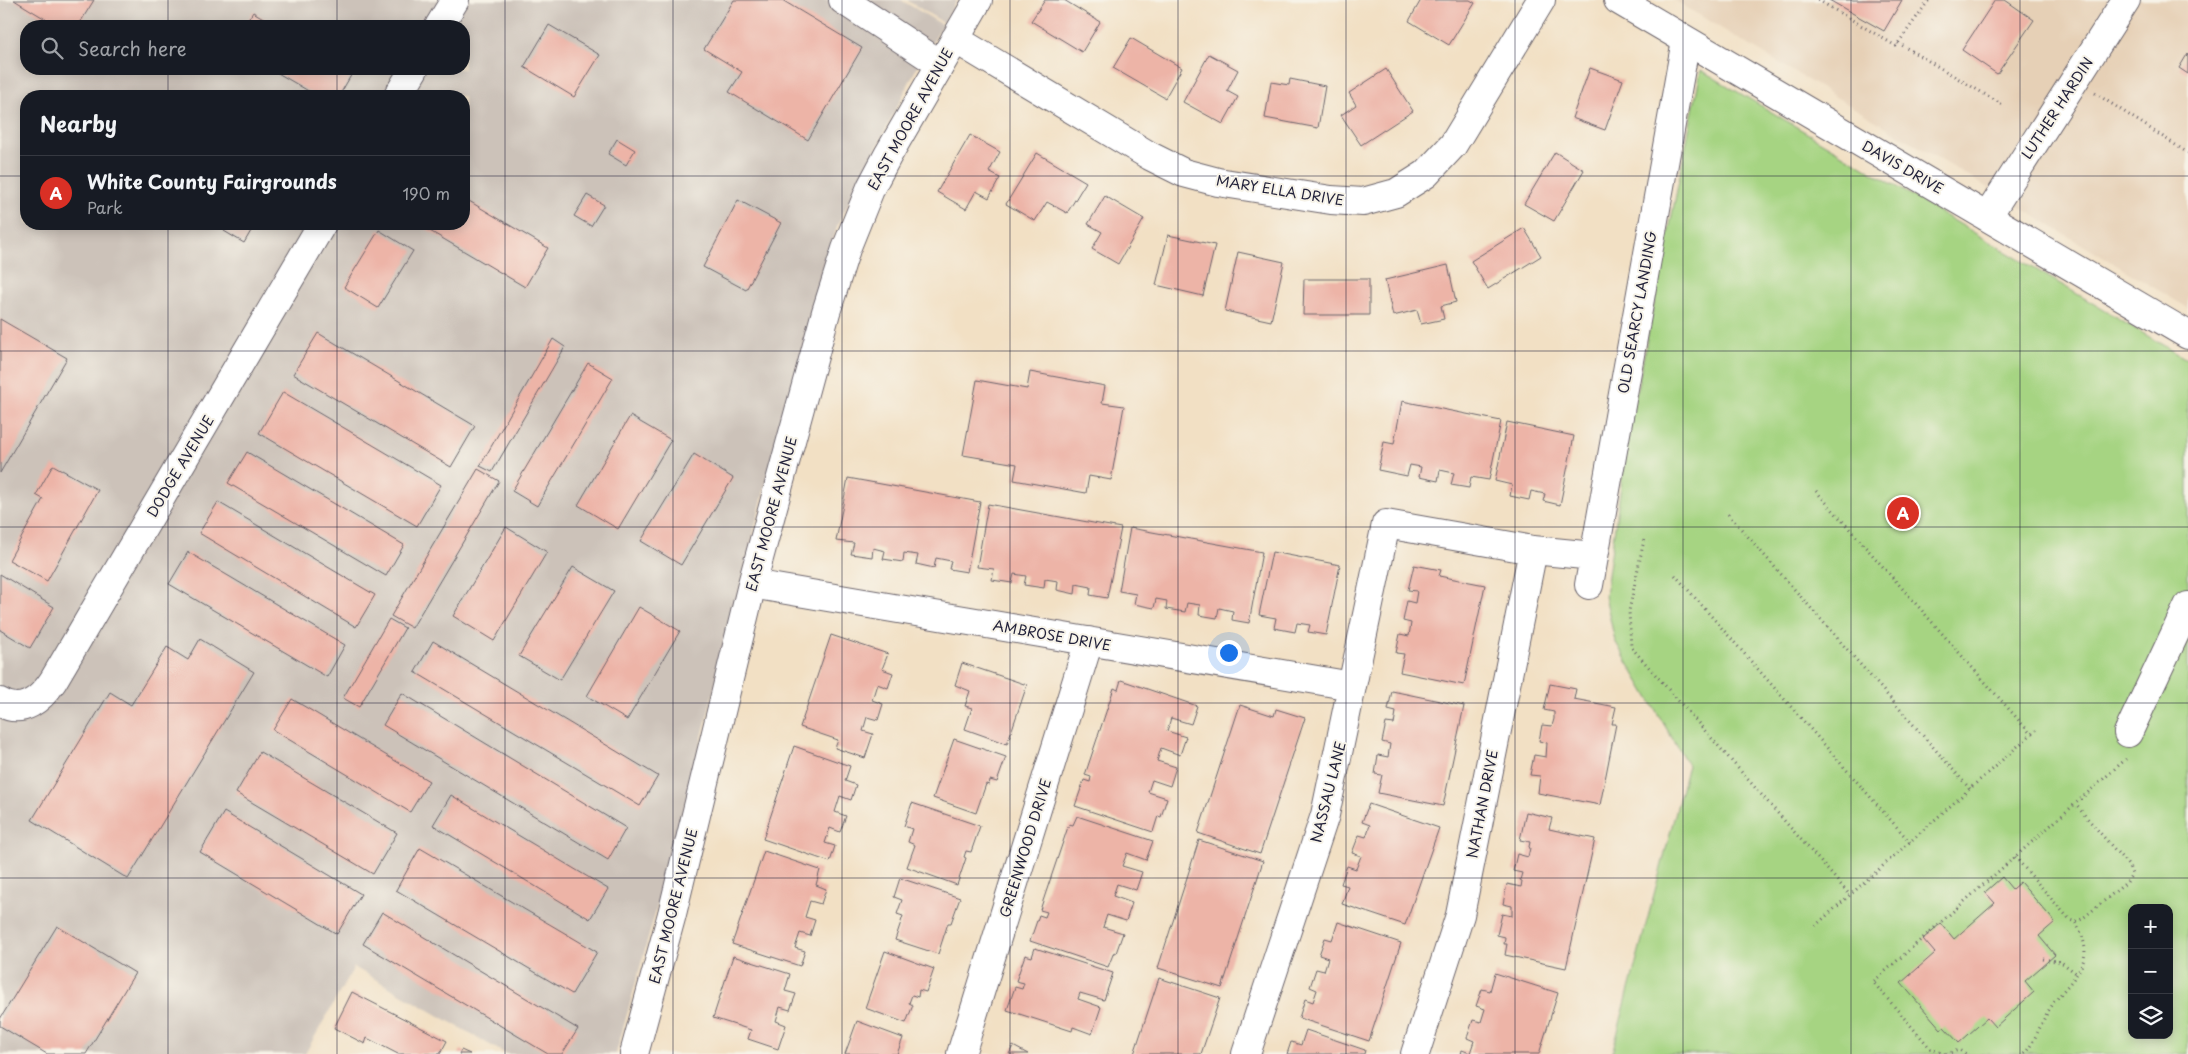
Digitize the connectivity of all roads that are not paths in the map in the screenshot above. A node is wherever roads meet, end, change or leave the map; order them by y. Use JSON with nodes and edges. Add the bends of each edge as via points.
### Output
{"nodes":[{"id":1,"x":454,"y":0,"type":"edge"},
{"id":2,"x":843,"y":0,"type":"edge"},
{"id":3,"x":978,"y":0,"type":"edge"},
{"id":4,"x":1541,"y":0,"type":"edge"},
{"id":5,"x":1618,"y":0,"type":"edge"},
{"id":6,"x":2126,"y":0,"type":"edge"},
{"id":7,"x":442,"y":20,"type":"edge"},
{"id":8,"x":955,"y":40,"type":"junction"},
{"id":9,"x":1686,"y":40,"type":"junction"},
{"id":10,"x":940,"y":64,"type":"junction"},
{"id":11,"x":410,"y":75,"type":"edge"},
{"id":12,"x":402,"y":90,"type":"edge"},
{"id":13,"x":1987,"y":217,"type":"junction"},
{"id":14,"x":318,"y":230,"type":"edge"},
{"id":15,"x":2188,"y":335,"type":"edge"},
{"id":16,"x":1533,"y":550,"type":"junction"},
{"id":17,"x":1594,"y":556,"type":"junction"},
{"id":18,"x":752,"y":584,"type":"junction"},
{"id":19,"x":1589,"y":585,"type":"dead end"},
{"id":20,"x":2188,"y":606,"type":"edge"},
{"id":21,"x":1089,"y":641,"type":"junction"},
{"id":22,"x":1352,"y":686,"type":"junction"},
{"id":23,"x":0,"y":702,"type":"edge"},
{"id":24,"x":2130,"y":744,"type":"road end"},
{"id":25,"x":634,"y":1054,"type":"edge"},
{"id":26,"x":961,"y":1054,"type":"edge"},
{"id":27,"x":1246,"y":1054,"type":"edge"},
{"id":28,"x":1415,"y":1054,"type":"edge"}],
"edges":[{"from":1,"to":7,"type":"street"},
{"from":2,"to":10,"type":"street"},
{"from":3,"to":8,"type":"street","name":"EAST MOORE AVENUE"},
{"from":4,"to":8,"type":"street","name":"MARY ELLA DRIVE","via":[[1453,145],[1426,174],[1396,193],[1363,202],[1246,187],[1184,173]]},
{"from":5,"to":9,"type":"street","name":"DAVIS DRIVE"},
{"from":6,"to":13,"type":"street","name":"LUTHER HARDIN"},
{"from":8,"to":10,"type":"street","name":"EAST MOORE AVENUE"},
{"from":9,"to":13,"type":"street","name":"DAVIS DRIVE"},
{"from":9,"to":17,"type":"street","name":"OLD SEARCY LANDING"},
{"from":10,"to":18,"type":"street","name":"EAST MOORE AVENUE","via":[[871,187],[846,249]]},
{"from":11,"to":12,"type":"street"},
{"from":13,"to":15,"type":"street","name":"DAVIS DRIVE"},
{"from":14,"to":23,"type":"street","name":"DODGE AVENUE","via":[[44,695],[19,708],[7,707]]},
{"from":16,"to":17,"type":"street"},
{"from":16,"to":22,"type":"street","name":"NASSAU LANE","via":[[1386,524]]},
{"from":16,"to":28,"type":"street","name":"NATHAN DRIVE","via":[[1460,915]]},
{"from":17,"to":19,"type":"street","name":"OLD SEARCY LANDING"},
{"from":18,"to":21,"type":"street","name":"AMBROSE DRIVE"},
{"from":18,"to":25,"type":"street","name":"EAST MOORE AVENUE","via":[[672,914]]},
{"from":20,"to":24,"type":"street"},
{"from":21,"to":22,"type":"street","name":"AMBROSE DRIVE"},
{"from":21,"to":26,"type":"street","name":"GREENWOOD DRIVE"},
{"from":22,"to":27,"type":"street","name":"NASSAU LANE","via":[[1325,815]]}]}
